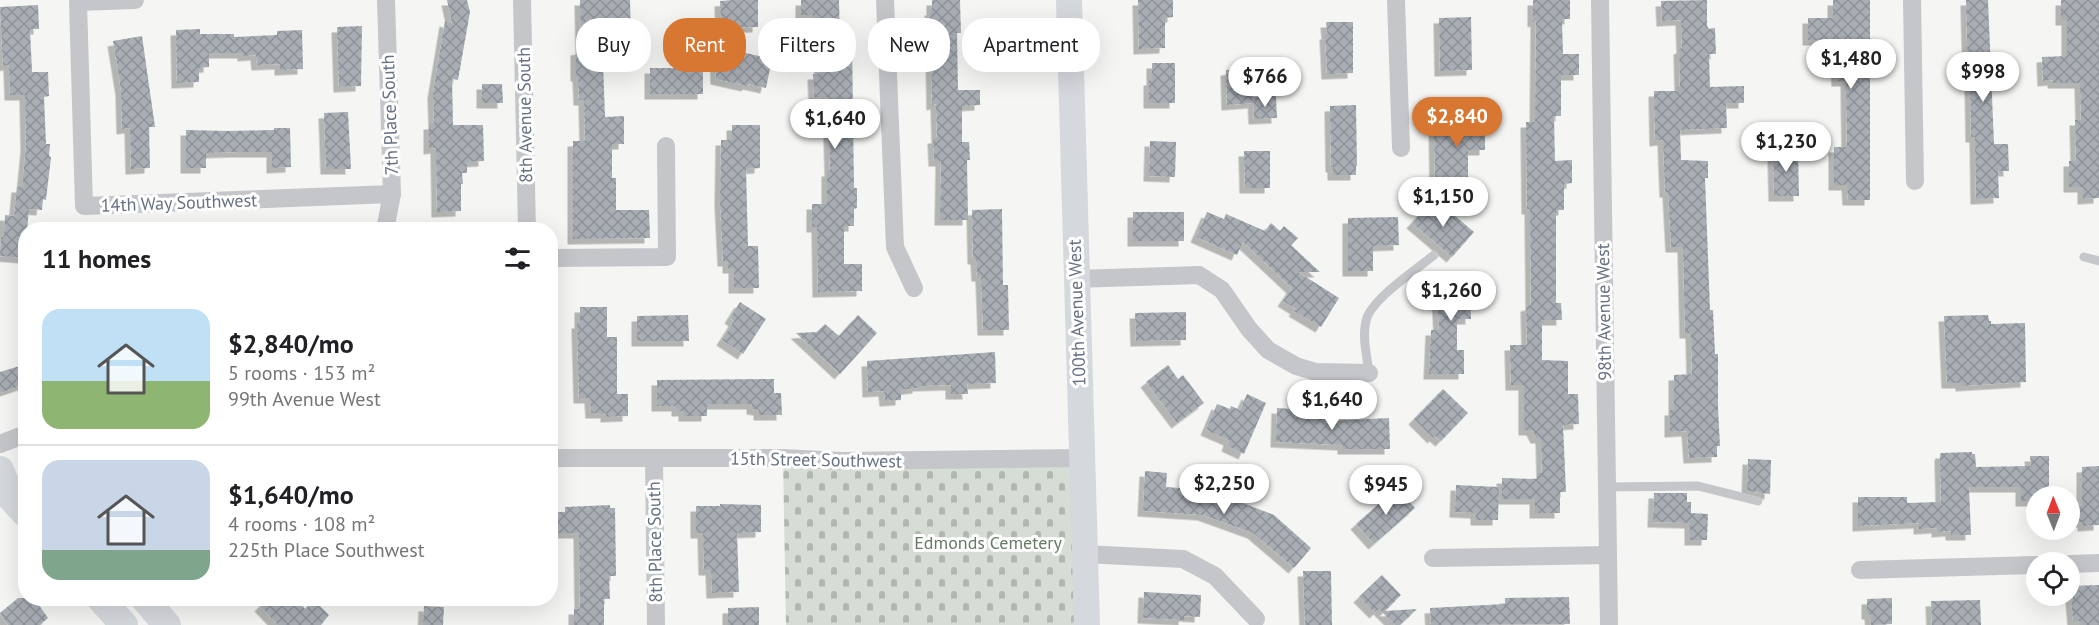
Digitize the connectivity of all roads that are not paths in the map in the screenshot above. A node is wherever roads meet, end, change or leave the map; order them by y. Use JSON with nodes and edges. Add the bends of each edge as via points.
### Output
{"nodes":[{"id":1,"x":135,"y":0,"type":"edge"},
{"id":2,"x":386,"y":0,"type":"edge"},
{"id":3,"x":522,"y":0,"type":"edge"},
{"id":4,"x":885,"y":0,"type":"edge"},
{"id":5,"x":1069,"y":0,"type":"edge"},
{"id":6,"x":1396,"y":0,"type":"edge"},
{"id":7,"x":1600,"y":0,"type":"edge"},
{"id":8,"x":1912,"y":0,"type":"edge"},
{"id":9,"x":666,"y":146,"type":"dead end"},
{"id":10,"x":1401,"y":148,"type":"dead end"},
{"id":11,"x":1915,"y":182,"type":"dead end"},
{"id":12,"x":392,"y":194,"type":"junction"},
{"id":13,"x":387,"y":222,"type":"edge"},
{"id":14,"x":527,"y":222,"type":"edge"},
{"id":15,"x":1434,"y":255,"type":"dead end"},
{"id":16,"x":2084,"y":257,"type":"dead end"},
{"id":17,"x":558,"y":258,"type":"edge"},
{"id":18,"x":2099,"y":261,"type":"edge"},
{"id":19,"x":1076,"y":279,"type":"junction"},
{"id":20,"x":914,"y":288,"type":"dead end"},
{"id":21,"x":1369,"y":373,"type":"joint"},
{"id":22,"x":18,"y":437,"type":"edge"},
{"id":23,"x":0,"y":444,"type":"edge"},
{"id":24,"x":0,"y":454,"type":"edge"},
{"id":25,"x":558,"y":458,"type":"edge"},
{"id":26,"x":1081,"y":458,"type":"junction"},
{"id":27,"x":654,"y":459,"type":"junction"},
{"id":28,"x":8,"y":478,"type":"edge"},
{"id":29,"x":1607,"y":487,"type":"junction"},
{"id":30,"x":1758,"y":501,"type":"dead end"},
{"id":31,"x":18,"y":505,"type":"edge"},
{"id":32,"x":1085,"y":554,"type":"junction"},
{"id":33,"x":1608,"y":555,"type":"junction"},
{"id":34,"x":1434,"y":558,"type":"dead end"},
{"id":35,"x":2099,"y":563,"type":"edge"},
{"id":36,"x":2080,"y":564,"type":"edge"},
{"id":37,"x":2026,"y":565,"type":"edge"},
{"id":38,"x":1860,"y":570,"type":"dead end"},
{"id":39,"x":107,"y":606,"type":"edge"},
{"id":40,"x":151,"y":606,"type":"edge"},
{"id":41,"x":1256,"y":619,"type":"dead end"},
{"id":42,"x":124,"y":625,"type":"edge"},
{"id":43,"x":166,"y":625,"type":"edge"},
{"id":44,"x":656,"y":625,"type":"edge"},
{"id":45,"x":1087,"y":625,"type":"edge"},
{"id":46,"x":1609,"y":625,"type":"edge"}],
"edges":[{"from":1,"to":12,"type":"street","name":"14th Way Southwest","via":[[78,2],[84,206]]},
{"from":2,"to":12,"type":"street","name":"7th Place South"},
{"from":3,"to":14,"type":"street","name":"8th Avenue South"},
{"from":4,"to":20,"type":"street","via":[[895,247]]},
{"from":5,"to":19,"type":"main road","name":"100th Avenue West"},
{"from":6,"to":10,"type":"street"},
{"from":7,"to":29,"type":"street","name":"98th Avenue West"},
{"from":8,"to":11,"type":"street"},
{"from":9,"to":17,"type":"street","via":[[668,257]]},
{"from":12,"to":13,"type":"street","name":"7th Place South"},
{"from":15,"to":21,"type":"lane","via":[[1376,302],[1366,319]]},
{"from":16,"to":18,"type":"lane"},
{"from":19,"to":21,"type":"street","via":[[1199,275],[1222,290],[1268,350],[1316,372]]},
{"from":19,"to":26,"type":"main road","name":"100th Avenue West"},
{"from":22,"to":23,"type":"street"},
{"from":24,"to":28,"type":"main road"},
{"from":25,"to":27,"type":"street","name":"15th Street Southwest"},
{"from":26,"to":27,"type":"street","name":"15th Street Southwest","via":[[843,462],[783,458]]},
{"from":26,"to":32,"type":"main road","name":"100th Avenue West"},
{"from":27,"to":44,"type":"street","name":"8th Place South"},
{"from":28,"to":31,"type":"main road","via":[[12,499]]},
{"from":29,"to":30,"type":"lane","via":[[1698,486]]},
{"from":29,"to":33,"type":"street","name":"98th Avenue West"},
{"from":32,"to":41,"type":"street","via":[[1183,559],[1215,576]]},
{"from":32,"to":45,"type":"main road","name":"100th Avenue West"},
{"from":33,"to":34,"type":"street"},
{"from":33,"to":46,"type":"street","name":"98th Avenue West"},
{"from":35,"to":36,"type":"street"},
{"from":37,"to":38,"type":"street"},
{"from":39,"to":42,"type":"main road"},
{"from":40,"to":43,"type":"main road"}]}
